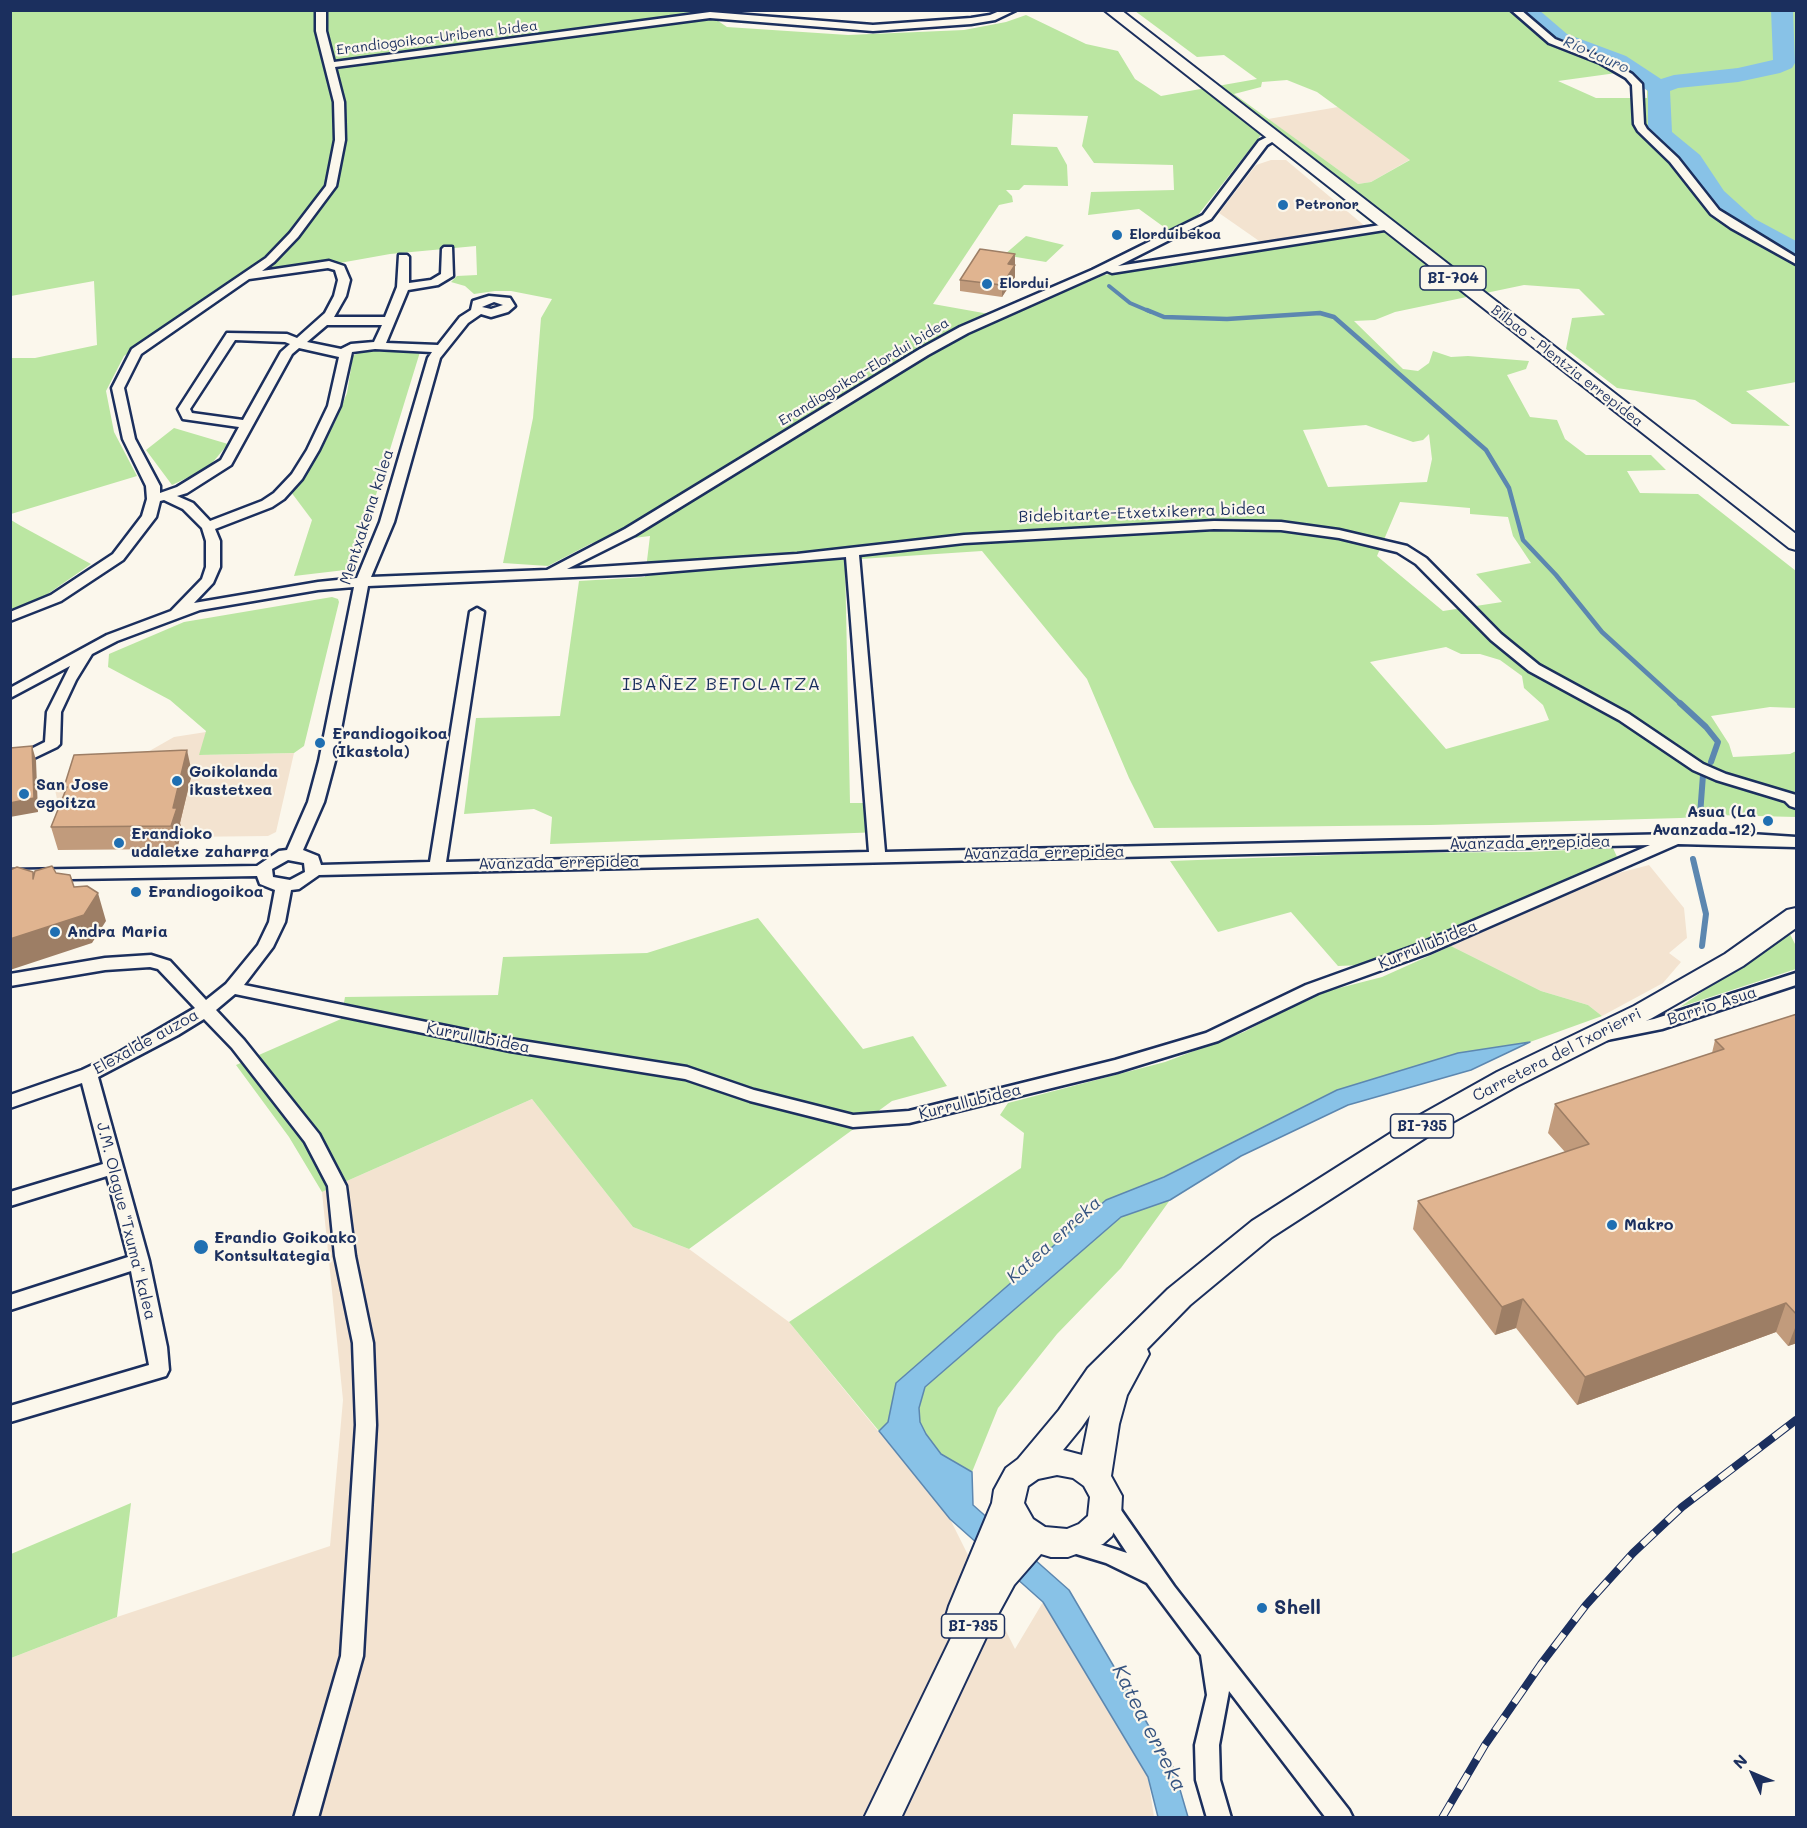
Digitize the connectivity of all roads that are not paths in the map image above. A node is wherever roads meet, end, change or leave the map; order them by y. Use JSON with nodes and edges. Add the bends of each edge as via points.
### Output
{"nodes":[{"id":1,"x":321,"y":10,"type":"edge"},
{"id":2,"x":1012,"y":10,"type":"edge"},
{"id":3,"x":1110,"y":10,"type":"edge"},
{"id":4,"x":1515,"y":10,"type":"edge"},
{"id":5,"x":330,"y":65,"type":"junction"},
{"id":6,"x":1273,"y":137,"type":"junction"},
{"id":7,"x":1387,"y":226,"type":"junction"},
{"id":8,"x":447,"y":249,"type":"dead end"},
{"id":9,"x":402,"y":257,"type":"dead end"},
{"id":10,"x":1797,"y":261,"type":"edge"},
{"id":11,"x":1096,"y":272,"type":"junction"},
{"id":12,"x":246,"y":276,"type":"junction"},
{"id":13,"x":403,"y":287,"type":"junction"},
{"id":14,"x":478,"y":311,"type":"dead end"},
{"id":15,"x":325,"y":321,"type":"junction"},
{"id":16,"x":388,"y":321,"type":"junction"},
{"id":17,"x":297,"y":343,"type":"junction"},
{"id":18,"x":377,"y":346,"type":"junction"},
{"id":19,"x":440,"y":349,"type":"junction"},
{"id":20,"x":345,"y":355,"type":"junction"},
{"id":21,"x":246,"y":424,"type":"junction"},
{"id":22,"x":160,"y":497,"type":"junction"},
{"id":23,"x":208,"y":527,"type":"junction"},
{"id":24,"x":1797,"y":544,"type":"edge"},
{"id":25,"x":852,"y":552,"type":"junction"},
{"id":26,"x":550,"y":572,"type":"junction"},
{"id":27,"x":362,"y":582,"type":"junction"},
{"id":28,"x":177,"y":612,"type":"junction"},
{"id":29,"x":477,"y":612,"type":"dead end"},
{"id":30,"x":10,"y":617,"type":"edge"},
{"id":31,"x":87,"y":651,"type":"junction"},
{"id":32,"x":10,"y":694,"type":"edge"},
{"id":33,"x":10,"y":755,"type":"edge"},
{"id":34,"x":1797,"y":803,"type":"edge"},
{"id":35,"x":1676,"y":839,"type":"junction"},
{"id":36,"x":1795,"y":846,"type":"edge"},
{"id":37,"x":293,"y":854,"type":"junction"},
{"id":38,"x":877,"y":856,"type":"junction"},
{"id":39,"x":437,"y":866,"type":"junction"},
{"id":40,"x":314,"y":870,"type":"junction"},
{"id":41,"x":263,"y":871,"type":"junction"},
{"id":42,"x":10,"y":875,"type":"edge"},
{"id":43,"x":284,"y":886,"type":"junction"},
{"id":44,"x":1797,"y":916,"type":"edge"},
{"id":45,"x":1797,"y":979,"type":"edge"},
{"id":46,"x":10,"y":980,"type":"edge"},
{"id":47,"x":232,"y":988,"type":"junction"},
{"id":48,"x":206,"y":1010,"type":"junction"},
{"id":49,"x":1592,"y":1037,"type":"junction"},
{"id":50,"x":88,"y":1074,"type":"junction"},
{"id":51,"x":10,"y":1102,"type":"edge"},
{"id":52,"x":114,"y":1167,"type":"junction"},
{"id":53,"x":10,"y":1199,"type":"edge"},
{"id":54,"x":139,"y":1261,"type":"junction"},
{"id":55,"x":10,"y":1303,"type":"edge"},
{"id":56,"x":1150,"y":1328,"type":"junction"},
{"id":57,"x":10,"y":1414,"type":"edge"},
{"id":58,"x":1029,"y":1468,"type":"junction"},
{"id":59,"x":1101,"y":1491,"type":"junction"},
{"id":60,"x":1008,"y":1503,"type":"junction"},
{"id":61,"x":1035,"y":1538,"type":"junction"},
{"id":62,"x":1068,"y":1543,"type":"junction"},
{"id":63,"x":1154,"y":1576,"type":"junction"},
{"id":64,"x":1212,"y":1654,"type":"junction"},
{"id":65,"x":942,"y":1692,"type":"junction"},
{"id":66,"x":306,"y":1818,"type":"edge"},
{"id":67,"x":882,"y":1818,"type":"edge"},
{"id":68,"x":1220,"y":1818,"type":"edge"},
{"id":69,"x":1341,"y":1818,"type":"edge"}],
"edges":[{"from":1,"to":5,"type":"street","via":[[321,31]]},
{"from":2,"to":5,"type":"street","name":"Erandiogoikoa-Uribena bidea","via":[[971,21],[873,28],[710,15]]},
{"from":3,"to":6,"type":"main road","name":"Bilbao - Plentzia errepidea","number":"BI-704"},
{"from":4,"to":10,"type":"street","via":[[1552,41],[1629,76],[1637,84],[1642,131],[1674,160],[1704,200],[1735,226]]},
{"from":5,"to":12,"type":"street","via":[[339,102],[340,140],[331,186],[294,235],[270,260]]},
{"from":6,"to":7,"type":"main road","name":"Bilbao - Plentzia errepidea","number":"BI-704"},
{"from":6,"to":11,"type":"street","name":"Erandiogoikoa-Elordui bidea","via":[[1263,143],[1207,217]]},
{"from":7,"to":11,"type":"street"},
{"from":7,"to":24,"type":"main road","name":"Bilbao - Plentzia errepidea","number":"BI-704"},
{"from":8,"to":13,"type":"street","via":[[447,276],[434,283]]},
{"from":9,"to":13,"type":"street"},
{"from":11,"to":26,"type":"street","name":"Erandiogoikoa-Elordui bidea","via":[[964,330],[630,532]]},
{"from":12,"to":15,"type":"street","via":[[316,265],[340,268],[344,280],[340,296]]},
{"from":12,"to":22,"type":"street","via":[[136,352],[118,388],[129,439]]},
{"from":13,"to":16,"type":"street"},
{"from":14,"to":19,"type":"street","name":"Mentxakena kalea","via":[[464,320]]},
{"from":15,"to":16,"type":"street"},
{"from":15,"to":17,"type":"street"},
{"from":16,"to":18,"type":"street"},
{"from":17,"to":20,"type":"street"},
{"from":17,"to":21,"type":"street","via":[[287,352]]},
{"from":17,"to":21,"type":"street","via":[[287,338],[231,336],[184,409],[188,416]]},
{"from":18,"to":19,"type":"street"},
{"from":18,"to":20,"type":"street","via":[[351,348]]},
{"from":19,"to":27,"type":"street","name":"Mentxakena kalea","via":[[434,358],[387,522]]},
{"from":20,"to":23,"type":"street","via":[[334,406],[297,476],[267,504]]},
{"from":21,"to":22,"type":"street","via":[[225,462],[208,475]]},
{"from":22,"to":23,"type":"street","via":[[188,506]]},
{"from":22,"to":30,"type":"street","via":[[150,517],[118,557],[56,598]]},
{"from":23,"to":28,"type":"street","via":[[213,560],[208,580]]},
{"from":25,"to":26,"type":"street","name":"Bidebitarte-Etxetxikerra bidea","via":[[641,570]]},
{"from":25,"to":34,"type":"street","name":"Bidebitarte-Etxetxikerra bidea","via":[[964,539],[1214,525],[1293,527],[1402,549],[1421,561],[1496,637],[1533,668],[1624,717],[1698,767]]},
{"from":25,"to":38,"type":"street"},
{"from":26,"to":27,"type":"street","name":"Bidebitarte-Etxetxikerra bidea"},
{"from":27,"to":28,"type":"street","name":"Bidebitarte-Etxetxikerra bidea","via":[[318,586]]},
{"from":27,"to":37,"type":"street","name":"Mentxakena kalea","via":[[327,761],[316,802]]},
{"from":28,"to":31,"type":"street","name":"Bidebitarte-Etxetxikerra bidea"},
{"from":29,"to":39,"type":"street"},
{"from":31,"to":32,"type":"street","name":"Bidebitarte-Etxetxikerra bidea"},
{"from":31,"to":33,"type":"street","via":[[54,712],[52,744],[32,754]]},
{"from":35,"to":36,"type":"street","name":"Avanzada errepidea","via":[[1775,841]]},
{"from":35,"to":38,"type":"street","name":"Avanzada errepidea"},
{"from":35,"to":47,"type":"street","name":"Kurrullubidea","via":[[1423,949],[1312,989],[1212,1037],[1118,1066],[909,1117],[853,1121],[750,1095],[687,1073],[510,1045]]},
{"from":37,"to":40,"type":"street","via":[[312,860]]},
{"from":37,"to":41,"type":"street","via":[[277,857]]},
{"from":38,"to":39,"type":"street","name":"Avanzada errepidea"},
{"from":39,"to":40,"type":"street","name":"Avanzada errepidea"},
{"from":40,"to":43,"type":"street","via":[[306,879]]},
{"from":41,"to":42,"type":"street"},
{"from":41,"to":43,"type":"street","via":[[270,883]]},
{"from":43,"to":47,"type":"street","name":"Elexalde auzoa","via":[[277,922],[269,939]]},
{"from":44,"to":49,"type":"main road","name":"Carretera del Txorierri","number":"BI-735","via":[[1734,960]]},
{"from":45,"to":49,"type":"street","name":"Barrio Asua","via":[[1656,1025]]},
{"from":46,"to":48,"type":"street","via":[[105,964],[151,961],[170,970]]},
{"from":47,"to":48,"type":"street","name":"Elexalde auzoa"},
{"from":48,"to":50,"type":"street","name":"Elexalde auzoa"},
{"from":48,"to":66,"type":"street","via":[[307,1132],[337,1186],[345,1256],[363,1343],[366,1425],[352,1656]]},
{"from":49,"to":56,"type":"main road","name":"Carretera del Txorierri","number":"BI-735","via":[[1423,1126],[1316,1192],[1212,1267]]},
{"from":50,"to":51,"type":"street","name":"Elexalde auzoa"},
{"from":50,"to":52,"type":"street","name":"J.M. Olague \"Txuma\" kalea"},
{"from":52,"to":53,"type":"street"},
{"from":52,"to":54,"type":"street","name":"J.M. Olague \"Txuma\" kalea"},
{"from":54,"to":55,"type":"street"},
{"from":54,"to":57,"type":"street","name":"J.M. Olague \"Txuma\" kalea","via":[[159,1370]]},
{"from":56,"to":58,"type":"main road","name":"Carretera del Txorierri","number":"BI-735","via":[[1099,1377]]},
{"from":56,"to":59,"type":"main road","name":"Carretera del Txorierri","number":"BI-735","via":[[1112,1394],[1103,1424]]},
{"from":58,"to":59,"type":"main road","via":[[1049,1462],[1071,1464],[1084,1469]]},
{"from":58,"to":60,"type":"main road","via":[[1017,1477]]},
{"from":59,"to":62,"type":"main road","via":[[1105,1516],[1092,1534]]},
{"from":59,"to":63,"type":"street"},
{"from":60,"to":61,"type":"main road","via":[[1021,1529]]},
{"from":60,"to":65,"type":"main road","number":"BI-735","via":[[966,1606]]},
{"from":61,"to":62,"type":"main road"},
{"from":61,"to":65,"type":"main road","number":"BI-735","via":[[1002,1575]]},
{"from":62,"to":63,"type":"street","via":[[1112,1556]]},
{"from":63,"to":64,"type":"street"},
{"from":64,"to":68,"type":"street","via":[[1218,1695],[1207,1745],[1208,1780]]},
{"from":64,"to":69,"type":"street"},
{"from":65,"to":67,"type":"main road","number":"BI-735"}]}
